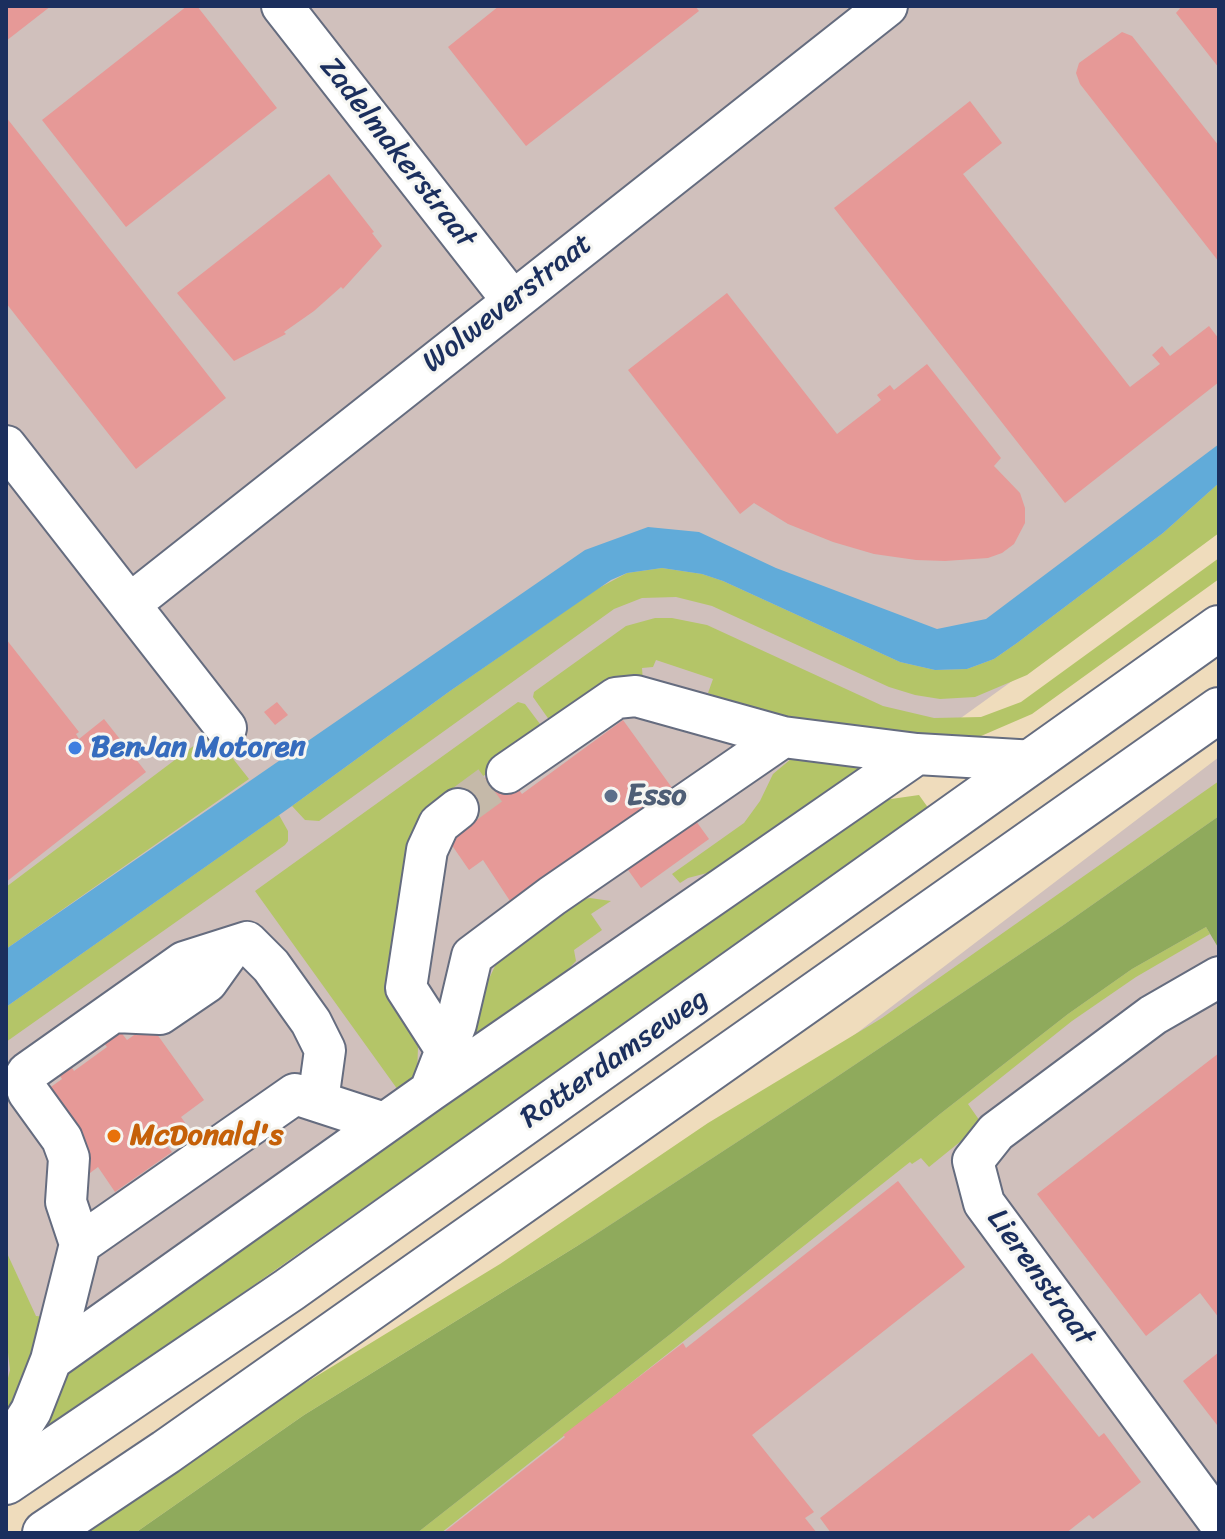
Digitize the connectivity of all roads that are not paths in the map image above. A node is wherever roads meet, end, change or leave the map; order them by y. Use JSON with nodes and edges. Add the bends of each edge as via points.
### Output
{"nodes":[{"id":1,"x":282,"y":6,"type":"edge"},
{"id":2,"x":887,"y":6,"type":"edge"},
{"id":3,"x":512,"y":300,"type":"junction"},
{"id":4,"x":6,"y":446,"type":"edge"},
{"id":5,"x":130,"y":604,"type":"junction"},
{"id":6,"x":1219,"y":628,"type":"edge"},
{"id":7,"x":1219,"y":710,"type":"edge"},
{"id":8,"x":226,"y":728,"type":"dead end"},
{"id":9,"x":783,"y":737,"type":"junction"},
{"id":10,"x":917,"y":754,"type":"junction"},
{"id":11,"x":1035,"y":761,"type":"junction"},
{"id":12,"x":507,"y":773,"type":"tunnel mouth"},
{"id":13,"x":458,"y":809,"type":"tunnel mouth"},
{"id":14,"x":1219,"y":977,"type":"edge"},
{"id":15,"x":446,"y":1050,"type":"junction"},
{"id":16,"x":430,"y":1091,"type":"junction"},
{"id":17,"x":318,"y":1101,"type":"junction"},
{"id":18,"x":384,"y":1123,"type":"junction"},
{"id":19,"x":80,"y":1244,"type":"junction"},
{"id":20,"x":51,"y":1360,"type":"junction"},
{"id":21,"x":6,"y":1444,"type":"edge"},
{"id":22,"x":6,"y":1482,"type":"edge"},
{"id":23,"x":1219,"y":1522,"type":"edge"},
{"id":24,"x":45,"y":1533,"type":"edge"}],
"edges":[{"from":1,"to":3,"type":"street","name":"Zadelmakerstraat"},
{"from":2,"to":3,"type":"street","name":"Wolweverstraat"},
{"from":3,"to":5,"type":"street","name":"Wolweverstraat"},
{"from":4,"to":5,"type":"street"},
{"from":5,"to":8,"type":"street"},
{"from":6,"to":11,"type":"main road","name":"Rotterdamseweg"},
{"from":7,"to":24,"type":"main road"},
{"from":9,"to":10,"type":"street"},
{"from":9,"to":12,"type":"street","via":[[636,696],[616,698]]},
{"from":9,"to":15,"type":"street","via":[[472,956]]},
{"from":10,"to":11,"type":"street"},
{"from":10,"to":16,"type":"street"},
{"from":11,"to":22,"type":"main road","name":"Rotterdamseweg","via":[[289,1290]]},
{"from":13,"to":15,"type":"street","via":[[439,824],[427,850],[406,988]]},
{"from":14,"to":23,"type":"street","name":"Lierenstraat","via":[[1128,1033],[996,1132],[973,1161],[984,1203]]},
{"from":15,"to":16,"type":"street"},
{"from":16,"to":18,"type":"street"},
{"from":17,"to":18,"type":"street"},
{"from":17,"to":19,"type":"street","via":[[295,1094]]},
{"from":17,"to":19,"type":"street","via":[[325,1050],[271,966],[247,942],[184,962],[24,1080],[69,1158],[66,1202]]},
{"from":18,"to":20,"type":"street"},
{"from":19,"to":20,"type":"street"},
{"from":20,"to":21,"type":"street","via":[[31,1411]]}]}
